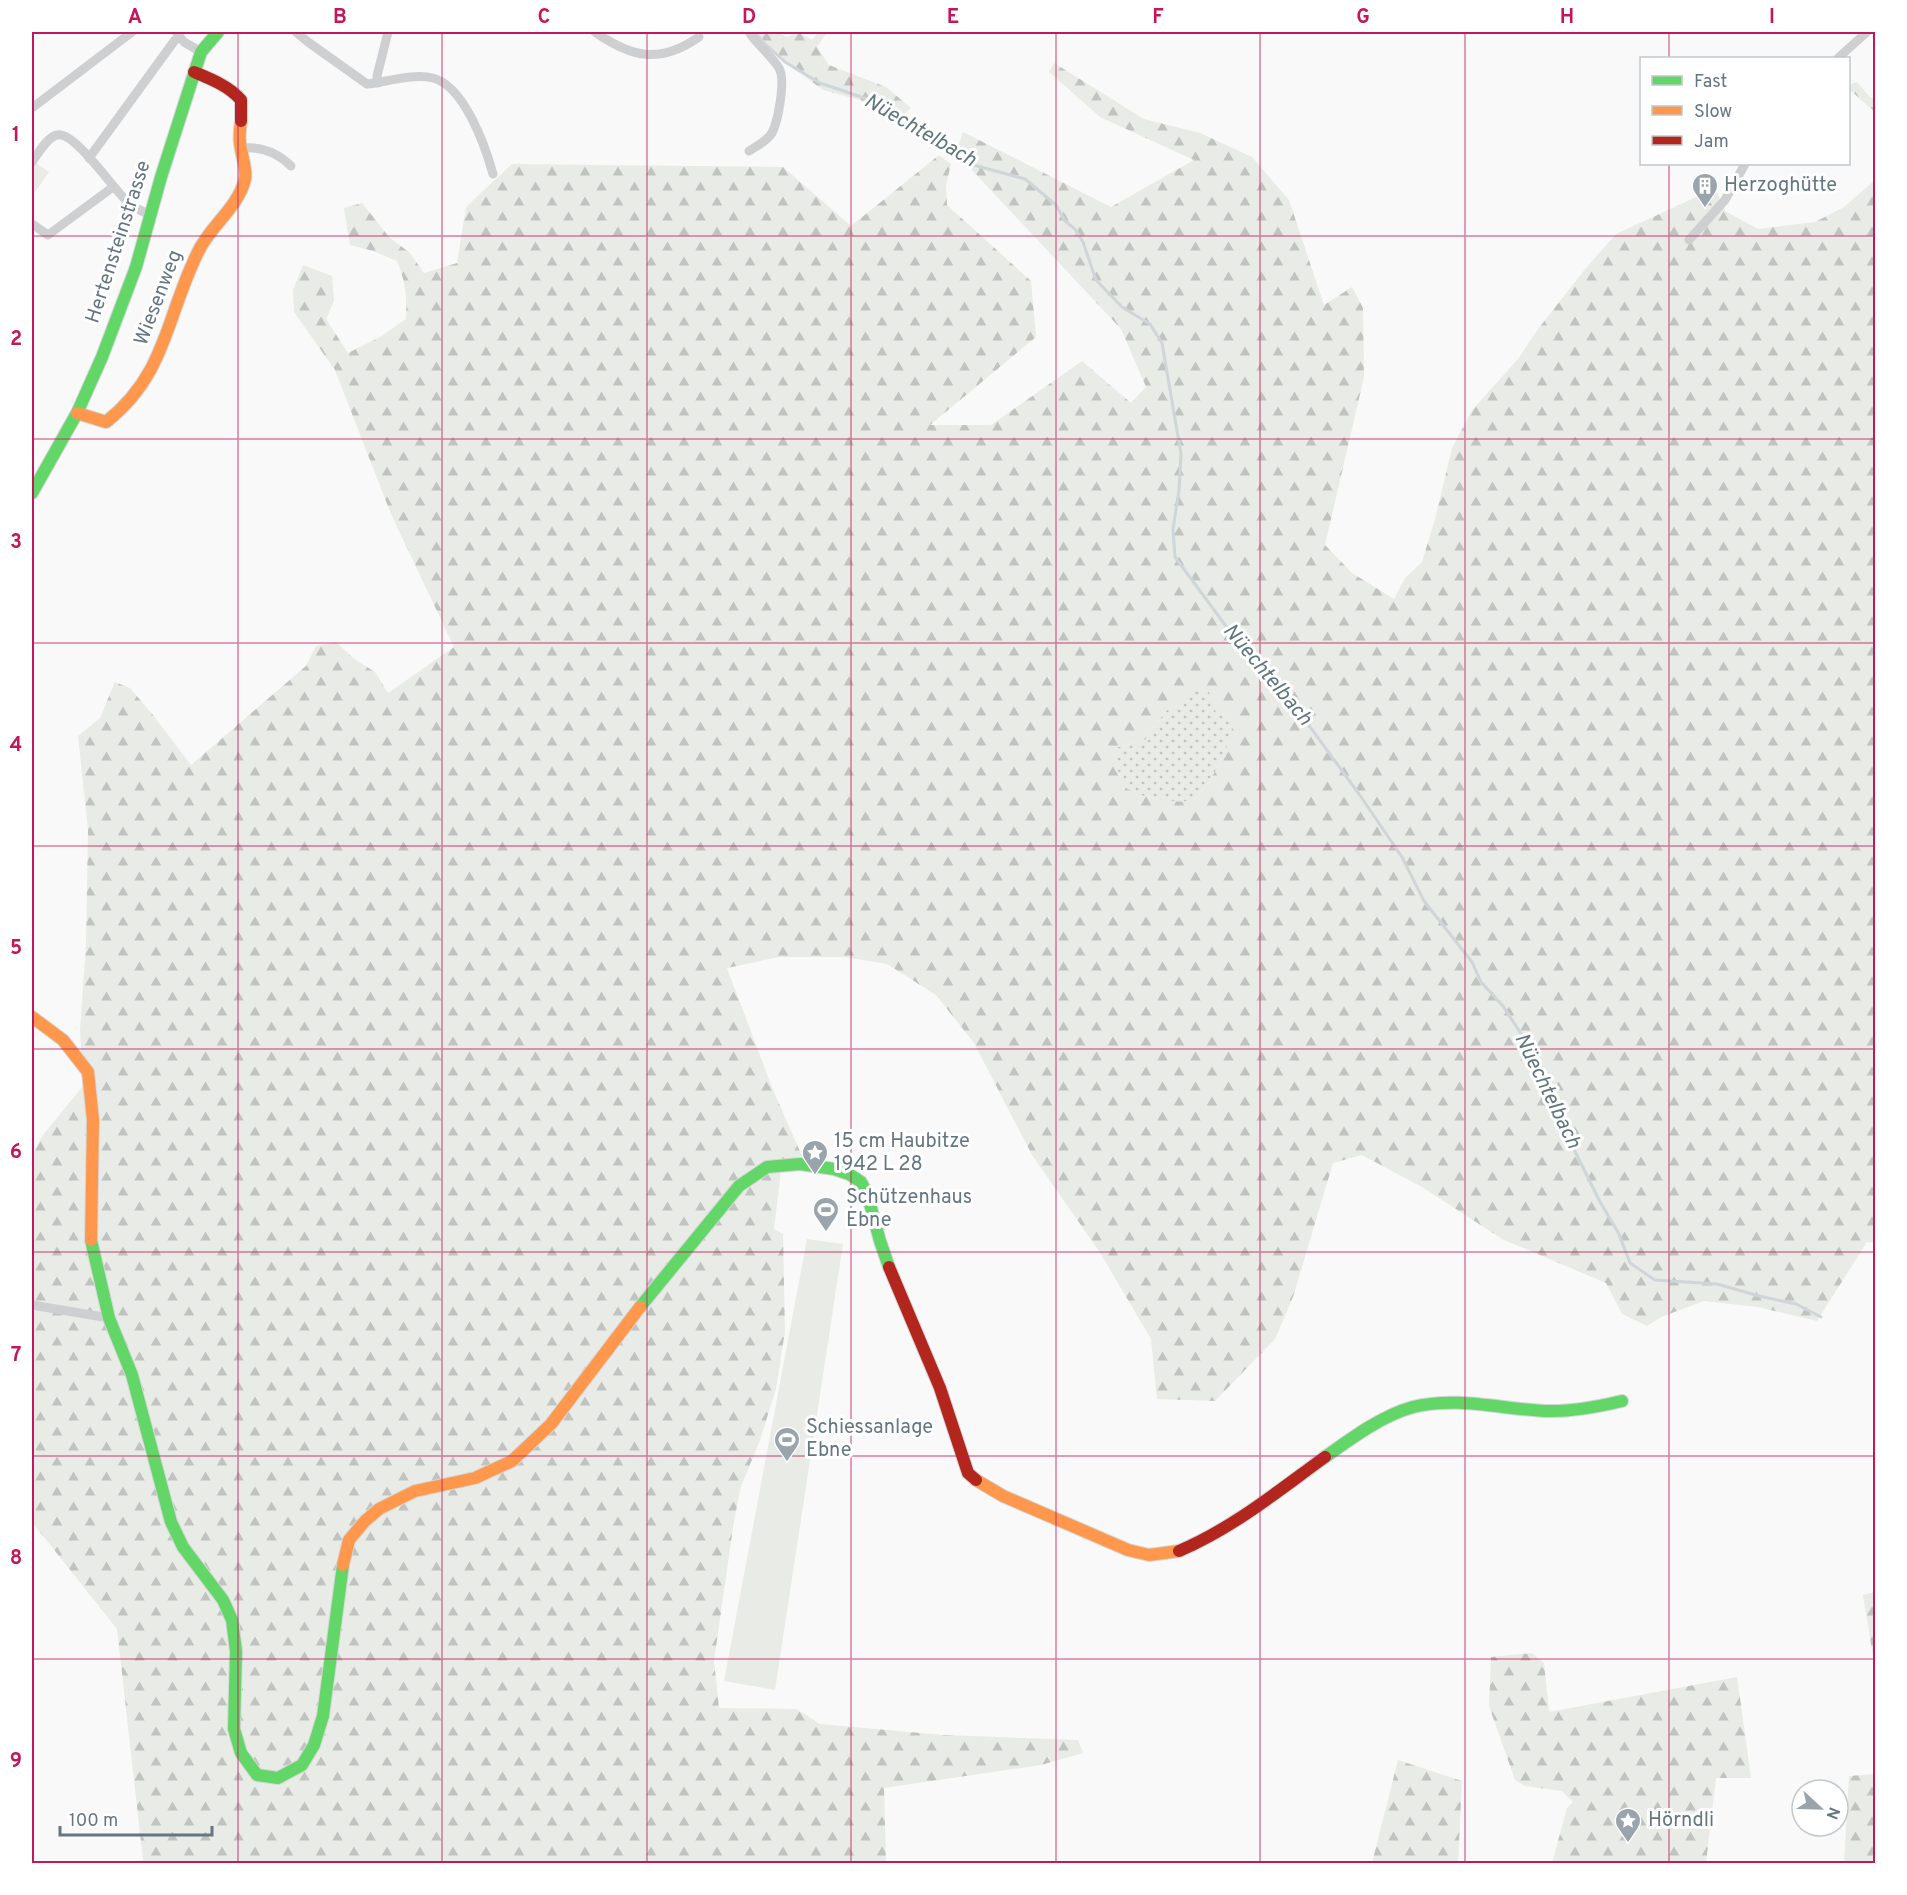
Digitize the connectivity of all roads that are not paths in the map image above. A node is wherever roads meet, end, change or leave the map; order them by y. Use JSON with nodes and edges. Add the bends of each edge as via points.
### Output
{"nodes":[{"id":1,"x":132,"y":32,"type":"edge"},
{"id":2,"x":218,"y":32,"type":"edge"},
{"id":3,"x":296,"y":32,"type":"edge"},
{"id":4,"x":388,"y":32,"type":"edge"},
{"id":5,"x":595,"y":32,"type":"edge"},
{"id":6,"x":749,"y":32,"type":"edge"},
{"id":7,"x":1867,"y":32,"type":"edge"},
{"id":8,"x":178,"y":34,"type":"edge"},
{"id":9,"x":699,"y":37,"type":"dead end"},
{"id":10,"x":201,"y":52,"type":"junction"},
{"id":11,"x":1839,"y":57,"type":"edge"},
{"id":12,"x":194,"y":72,"type":"junction"},
{"id":13,"x":378,"y":83,"type":"junction"},
{"id":14,"x":32,"y":108,"type":"edge"},
{"id":15,"x":241,"y":148,"type":"junction"},
{"id":16,"x":749,"y":151,"type":"dead end"},
{"id":17,"x":89,"y":158,"type":"junction"},
{"id":18,"x":32,"y":162,"type":"edge"},
{"id":19,"x":1744,"y":165,"type":"edge"},
{"id":20,"x":291,"y":166,"type":"dead end"},
{"id":21,"x":493,"y":174,"type":"dead end"},
{"id":22,"x":113,"y":187,"type":"junction"},
{"id":23,"x":151,"y":215,"type":"junction"},
{"id":24,"x":32,"y":224,"type":"edge"},
{"id":25,"x":1689,"y":240,"type":"dead end"},
{"id":26,"x":77,"y":413,"type":"junction"},
{"id":27,"x":32,"y":493,"type":"edge"},
{"id":28,"x":32,"y":1017,"type":"edge"},
{"id":29,"x":32,"y":1305,"type":"edge"},
{"id":30,"x":110,"y":1318,"type":"junction"},
{"id":31,"x":1622,"y":1401,"type":"dead end"}],
"edges":[{"from":1,"to":14,"type":"street"},
{"from":2,"to":10,"type":"street","name":"Hertensteinstrasse"},
{"from":3,"to":13,"type":"street","via":[[361,81]]},
{"from":4,"to":13,"type":"street"},
{"from":5,"to":9,"type":"street","via":[[611,43],[648,55],[673,52]]},
{"from":6,"to":16,"type":"street","via":[[780,69],[782,88],[772,133]]},
{"from":7,"to":11,"type":"street"},
{"from":8,"to":10,"type":"street"},
{"from":8,"to":17,"type":"street"},
{"from":10,"to":12,"type":"street","name":"Hertensteinstrasse"},
{"from":12,"to":15,"type":"street","name":"Wiesenweg","via":[[241,100]]},
{"from":12,"to":23,"type":"street","name":"Hertensteinstrasse"},
{"from":13,"to":21,"type":"street","via":[[425,77],[448,85],[475,126]]},
{"from":15,"to":20,"type":"street","via":[[279,154]]},
{"from":15,"to":26,"type":"street","name":"Wiesenweg","via":[[246,175],[242,190],[199,249],[162,348],[147,376],[106,423]]},
{"from":17,"to":18,"type":"street","via":[[61,134],[53,136]]},
{"from":17,"to":22,"type":"street"},
{"from":19,"to":25,"type":"street","via":[[1725,200]]},
{"from":22,"to":23,"type":"street","via":[[139,211]]},
{"from":22,"to":24,"type":"street","via":[[48,235]]},
{"from":23,"to":26,"type":"street","name":"Hertensteinstrasse","via":[[134,274]]},
{"from":26,"to":27,"type":"street","name":"Hertensteinstrasse"},
{"from":28,"to":30,"type":"street","via":[[63,1041],[88,1072],[93,1120],[90,1232]]},
{"from":29,"to":30,"type":"street"},
{"from":30,"to":31,"type":"street","via":[[132,1375],[171,1522],[181,1545],[222,1598],[232,1618],[237,1745],[257,1775],[278,1778],[302,1765],[314,1745],[323,1716],[341,1572],[349,1540],[379,1509],[415,1491],[475,1478],[512,1461],[551,1424],[739,1186],[767,1167],[800,1164],[834,1169],[861,1182],[894,1280],[940,1388],[968,1473],[1007,1497],[1118,1545],[1151,1555],[1187,1550],[1219,1532],[1385,1417],[1407,1408],[1460,1403],[1547,1412]]}]}
